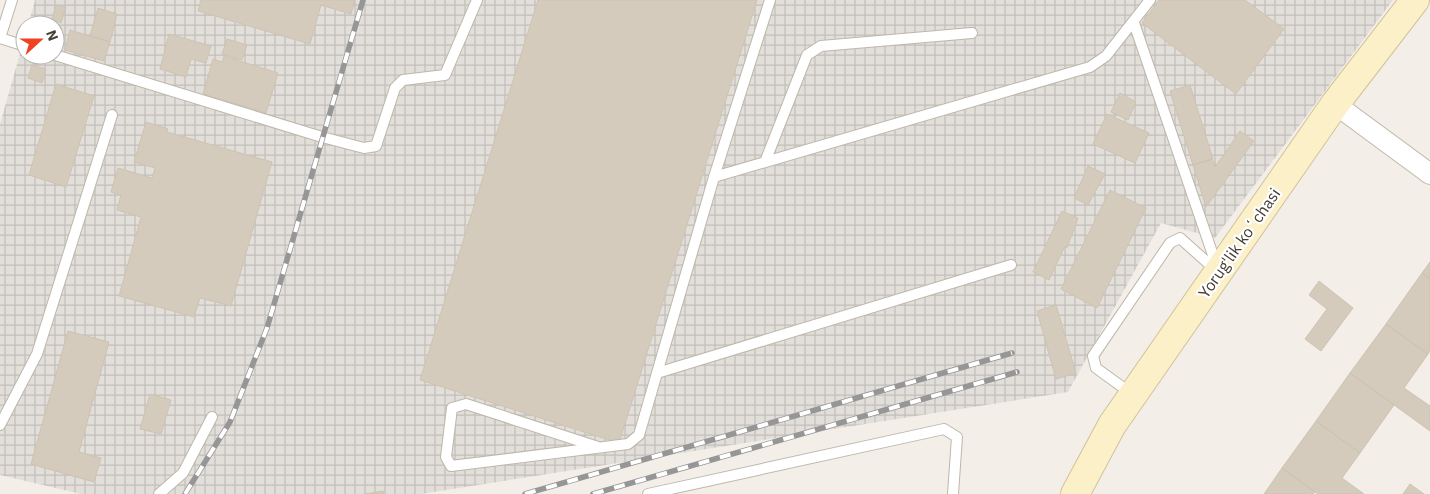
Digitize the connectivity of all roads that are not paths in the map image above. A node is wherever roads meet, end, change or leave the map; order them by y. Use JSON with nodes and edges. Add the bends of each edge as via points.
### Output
{"nodes":[{"id":1,"x":12,"y":0,"type":"edge"},
{"id":2,"x":478,"y":0,"type":"edge"},
{"id":3,"x":770,"y":0,"type":"edge"},
{"id":4,"x":1150,"y":0,"type":"edge"},
{"id":5,"x":1415,"y":0,"type":"edge"},
{"id":6,"x":1134,"y":23,"type":"junction"},
{"id":7,"x":972,"y":33,"type":"dead end"},
{"id":8,"x":0,"y":38,"type":"edge"},
{"id":9,"x":15,"y":43,"type":"edge"},
{"id":10,"x":65,"y":58,"type":"edge"},
{"id":11,"x":1335,"y":104,"type":"junction"},
{"id":12,"x":112,"y":115,"type":"dead end"},
{"id":13,"x":765,"y":162,"type":"junction"},
{"id":14,"x":1430,"y":174,"type":"edge"},
{"id":15,"x":714,"y":177,"type":"junction"},
{"id":16,"x":1011,"y":265,"type":"dead end"},
{"id":17,"x":1218,"y":273,"type":"junction"},
{"id":18,"x":657,"y":373,"type":"junction"},
{"id":19,"x":1133,"y":394,"type":"junction"},
{"id":20,"x":212,"y":416,"type":"dead end"},
{"id":21,"x":0,"y":425,"type":"edge"},
{"id":22,"x":598,"y":447,"type":"junction"},
{"id":23,"x":159,"y":494,"type":"edge"},
{"id":24,"x":648,"y":494,"type":"edge"},
{"id":25,"x":953,"y":494,"type":"edge"},
{"id":26,"x":1075,"y":494,"type":"edge"}],
"edges":[{"from":1,"to":8,"type":"lane"},
{"from":2,"to":10,"type":"lane","via":[[446,74],[403,80],[395,88],[376,146],[364,148]]},
{"from":3,"to":15,"type":"lane"},
{"from":4,"to":6,"type":"lane"},
{"from":5,"to":11,"type":"main road","name":"Yorug'lik koʻchasi"},
{"from":6,"to":13,"type":"lane","via":[[1106,56],[1090,68]]},
{"from":6,"to":17,"type":"lane"},
{"from":7,"to":13,"type":"lane","via":[[821,46],[807,56]]},
{"from":8,"to":9,"type":"lane"},
{"from":11,"to":14,"type":"street"},
{"from":11,"to":17,"type":"main road","name":"Yorug'lik koʻchasi"},
{"from":12,"to":21,"type":"lane","via":[[37,354]]},
{"from":13,"to":15,"type":"lane"},
{"from":15,"to":18,"type":"lane"},
{"from":16,"to":18,"type":"lane"},
{"from":17,"to":19,"type":"main road","name":"Yorug'lik koʻchasi"},
{"from":17,"to":19,"type":"lane","via":[[1180,238],[1170,243],[1093,356],[1096,368]]},
{"from":18,"to":22,"type":"lane","via":[[639,435],[628,444]]},
{"from":19,"to":26,"type":"main road","name":"Yorug'lik koʻchasi","via":[[1112,425]]},
{"from":20,"to":23,"type":"lane","via":[[183,473]]},
{"from":22,"to":22,"type":"lane","via":[[451,466],[446,457],[452,408],[466,404]]},
{"from":24,"to":25,"type":"lane","via":[[944,429],[957,437]]}]}
